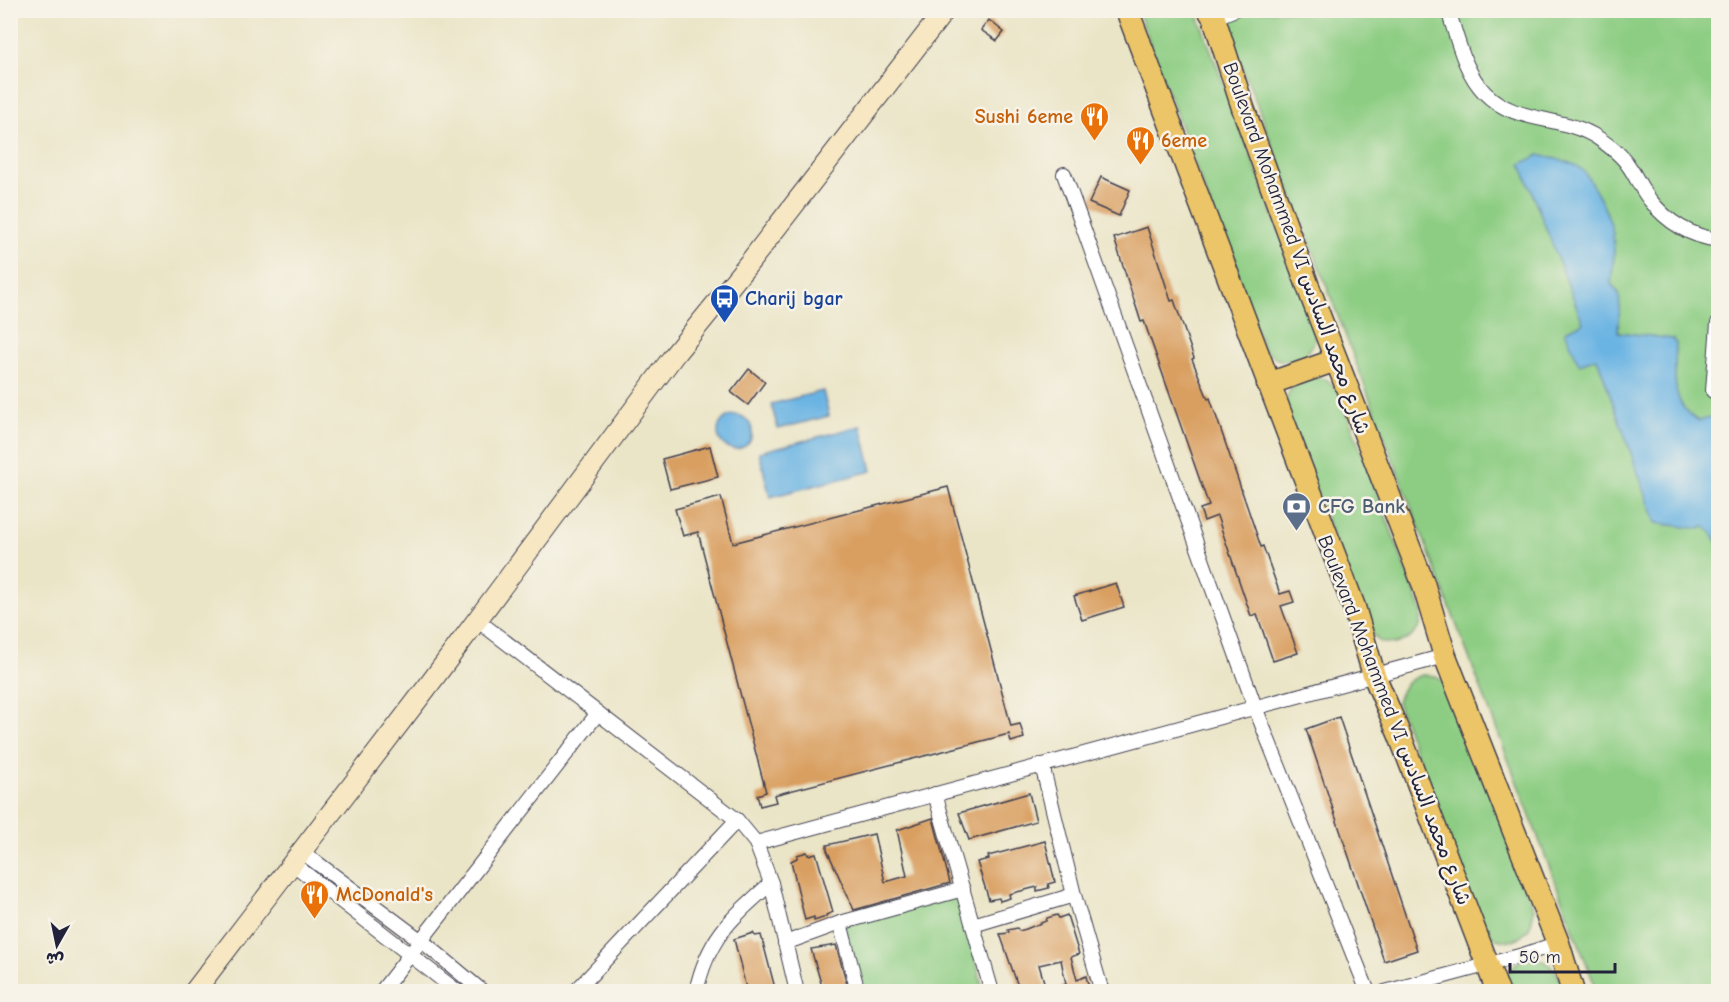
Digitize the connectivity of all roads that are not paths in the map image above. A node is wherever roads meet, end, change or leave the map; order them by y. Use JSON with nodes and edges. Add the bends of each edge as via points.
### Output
{"nodes":[{"id":1,"x":945,"y":10,"type":"edge"},
{"id":2,"x":1127,"y":10,"type":"edge"},
{"id":3,"x":1448,"y":10,"type":"edge"},
{"id":4,"x":1219,"y":13,"type":"edge"},
{"id":5,"x":1064,"y":174,"type":"dead end"},
{"id":6,"x":1719,"y":240,"type":"edge"},
{"id":7,"x":1719,"y":323,"type":"edge"},
{"id":8,"x":1336,"y":360,"type":"junction"},
{"id":9,"x":1268,"y":384,"type":"junction"},
{"id":10,"x":1713,"y":391,"type":"dead end"},
{"id":11,"x":477,"y":620,"type":"junction"},
{"id":12,"x":1445,"y":656,"type":"junction"},
{"id":13,"x":1374,"y":675,"type":"junction"},
{"id":14,"x":1255,"y":707,"type":"junction"},
{"id":15,"x":598,"y":712,"type":"junction"},
{"id":16,"x":1042,"y":765,"type":"junction"},
{"id":17,"x":935,"y":794,"type":"junction"},
{"id":18,"x":737,"y":820,"type":"junction"},
{"id":19,"x":756,"y":843,"type":"junction"},
{"id":20,"x":296,"y":857,"type":"junction"},
{"id":21,"x":771,"y":883,"type":"junction"},
{"id":22,"x":963,"y":889,"type":"junction"},
{"id":23,"x":1074,"y":895,"type":"junction"},
{"id":24,"x":840,"y":923,"type":"junction"},
{"id":25,"x":973,"y":926,"type":"junction"},
{"id":26,"x":419,"y":939,"type":"junction"},
{"id":27,"x":785,"y":943,"type":"junction"},
{"id":28,"x":1558,"y":943,"type":"junction"},
{"id":29,"x":410,"y":953,"type":"junction"},
{"id":30,"x":1489,"y":964,"type":"junction"},
{"id":31,"x":990,"y":991,"type":"edge"},
{"id":32,"x":194,"y":992,"type":"edge"},
{"id":33,"x":381,"y":992,"type":"edge"},
{"id":34,"x":458,"y":992,"type":"edge"},
{"id":35,"x":483,"y":992,"type":"edge"},
{"id":36,"x":576,"y":992,"type":"edge"},
{"id":37,"x":696,"y":992,"type":"edge"},
{"id":38,"x":797,"y":992,"type":"edge"},
{"id":39,"x":858,"y":992,"type":"edge"},
{"id":40,"x":1102,"y":992,"type":"edge"},
{"id":41,"x":1368,"y":992,"type":"edge"},
{"id":42,"x":1385,"y":992,"type":"edge"},
{"id":43,"x":1498,"y":992,"type":"edge"},
{"id":44,"x":1573,"y":992,"type":"edge"}],
"edges":[{"from":1,"to":11,"type":"main road","via":[[675,354]]},
{"from":2,"to":9,"type":"main road","name":"Boulevard Mohammed VI شارع محمد السادس"},
{"from":3,"to":6,"type":"street","via":[[1463,55],[1485,93],[1504,108],[1574,126],[1596,137],[1628,164],[1650,201],[1666,217],[1686,231]]},
{"from":4,"to":8,"type":"main road","name":"Boulevard Mohammed VI شارع محمد السادس","via":[[1243,108]]},
{"from":5,"to":14,"type":"street"},
{"from":7,"to":10,"type":"street"},
{"from":8,"to":9,"type":"main road"},
{"from":8,"to":12,"type":"main road","name":"Boulevard Mohammed VI شارع محمد السادس","via":[[1423,583]]},
{"from":9,"to":13,"type":"main road","name":"Boulevard Mohammed VI شارع محمد السادس","via":[[1354,607]]},
{"from":11,"to":15,"type":"street"},
{"from":11,"to":20,"type":"main road"},
{"from":12,"to":13,"type":"street"},
{"from":12,"to":28,"type":"main road","name":"Boulevard Mohammed VI شارع محمد السادس"},
{"from":13,"to":14,"type":"street"},
{"from":13,"to":30,"type":"main road","name":"Boulevard Mohammed VI شارع محمد السادس"},
{"from":14,"to":16,"type":"street"},
{"from":14,"to":41,"type":"street"},
{"from":15,"to":18,"type":"street"},
{"from":15,"to":26,"type":"street"},
{"from":16,"to":17,"type":"street"},
{"from":16,"to":23,"type":"street"},
{"from":17,"to":19,"type":"street"},
{"from":17,"to":22,"type":"street"},
{"from":18,"to":19,"type":"street"},
{"from":18,"to":36,"type":"street"},
{"from":19,"to":21,"type":"street"},
{"from":20,"to":26,"type":"street"},
{"from":20,"to":29,"type":"street"},
{"from":20,"to":32,"type":"main road"},
{"from":21,"to":27,"type":"street"},
{"from":21,"to":37,"type":"street","via":[[738,911],[709,948]]},
{"from":22,"to":24,"type":"street"},
{"from":22,"to":25,"type":"street"},
{"from":23,"to":25,"type":"street"},
{"from":23,"to":40,"type":"street"},
{"from":24,"to":27,"type":"street"},
{"from":24,"to":39,"type":"street"},
{"from":25,"to":31,"type":"street"},
{"from":26,"to":29,"type":"street"},
{"from":26,"to":35,"type":"street"},
{"from":27,"to":38,"type":"street"},
{"from":28,"to":30,"type":"street"},
{"from":28,"to":44,"type":"main road","name":"Boulevard Mohammed VI شارع محمد السادس"},
{"from":29,"to":33,"type":"street"},
{"from":29,"to":34,"type":"street"},
{"from":30,"to":42,"type":"street"},
{"from":30,"to":43,"type":"main road","name":"Boulevard Mohammed VI شارع محمد السادس"}]}
